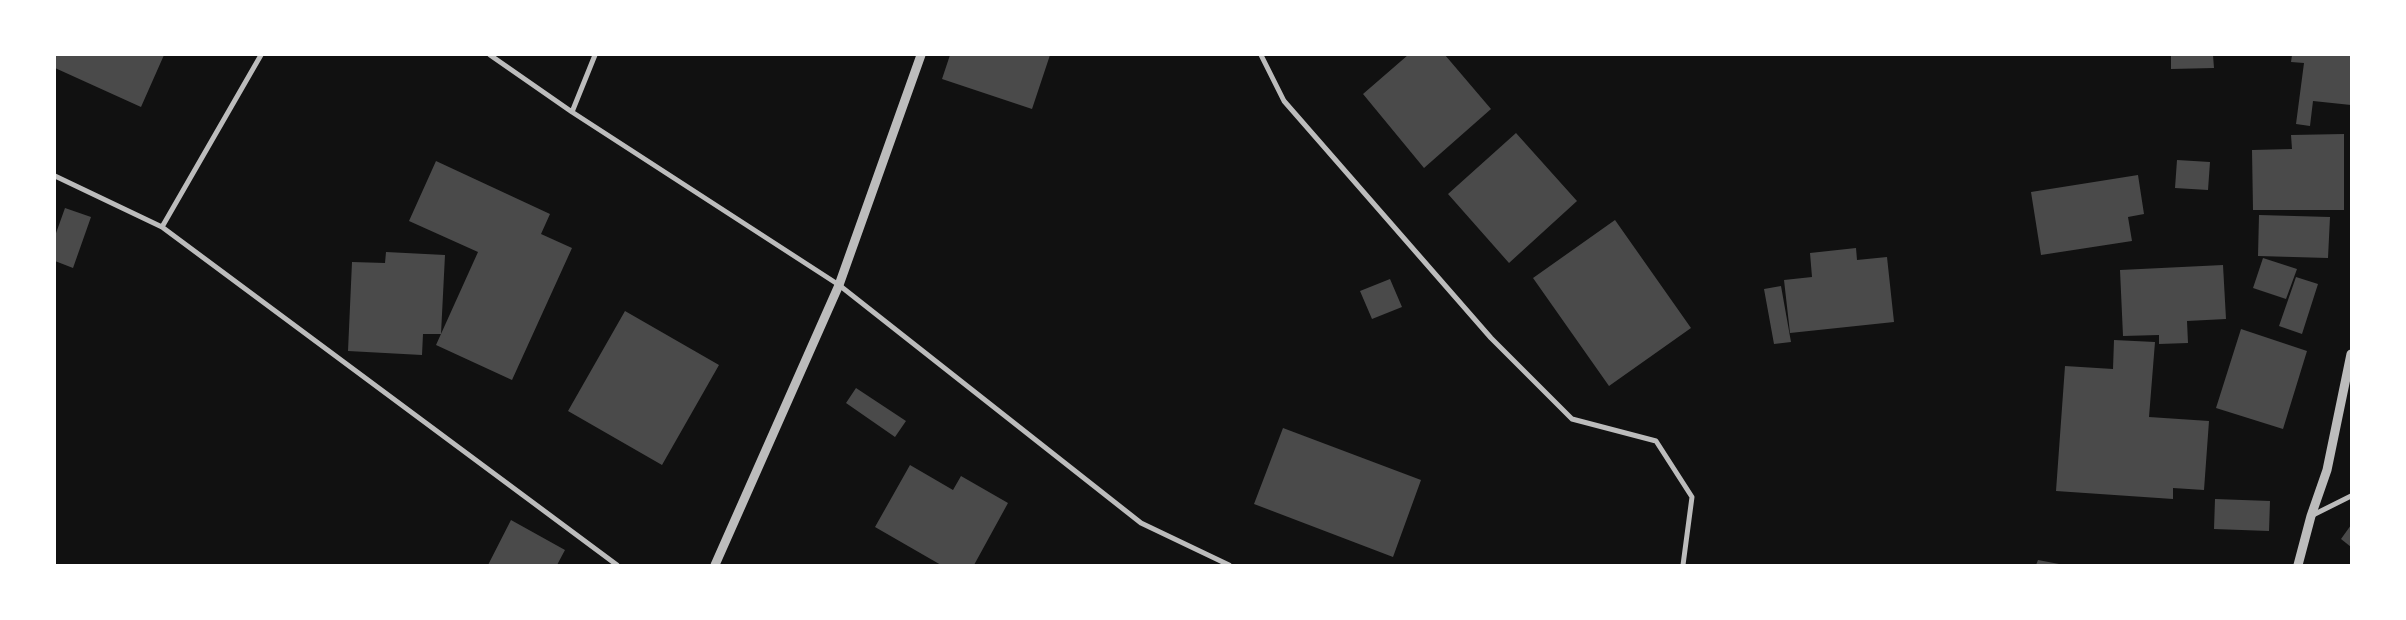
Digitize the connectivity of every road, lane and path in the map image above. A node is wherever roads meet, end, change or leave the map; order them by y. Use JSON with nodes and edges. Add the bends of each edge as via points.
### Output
{"nodes":[{"id":1,"x":261,"y":55,"type":"edge"},
{"id":2,"x":490,"y":55,"type":"edge"},
{"id":3,"x":596,"y":55,"type":"edge"},
{"id":4,"x":921,"y":55,"type":"edge"},
{"id":5,"x":1261,"y":55,"type":"edge"},
{"id":6,"x":572,"y":112,"type":"junction"},
{"id":7,"x":55,"y":176,"type":"edge"},
{"id":8,"x":162,"y":227,"type":"junction"},
{"id":9,"x":839,"y":285,"type":"junction"},
{"id":10,"x":2351,"y":354,"type":"edge"},
{"id":11,"x":2351,"y":496,"type":"edge"},
{"id":12,"x":2311,"y":516,"type":"junction"},
{"id":13,"x":617,"y":565,"type":"edge"},
{"id":14,"x":715,"y":565,"type":"edge"},
{"id":15,"x":1229,"y":565,"type":"edge"},
{"id":16,"x":1683,"y":565,"type":"edge"},
{"id":17,"x":2298,"y":565,"type":"edge"}],
"edges":[{"from":1,"to":8,"type":"street"},
{"from":2,"to":6,"type":"street"},
{"from":3,"to":6,"type":"street"},
{"from":4,"to":9,"type":"street"},
{"from":5,"to":16,"type":"street","via":[[1284,101],[1491,338],[1572,419],[1656,441],[1692,497]]},
{"from":6,"to":9,"type":"street"},
{"from":7,"to":8,"type":"street"},
{"from":8,"to":13,"type":"street"},
{"from":9,"to":14,"type":"street"},
{"from":9,"to":15,"type":"street","via":[[1141,523]]},
{"from":10,"to":12,"type":"street","via":[[2327,470]]},
{"from":11,"to":12,"type":"street"},
{"from":12,"to":17,"type":"street"}]}
